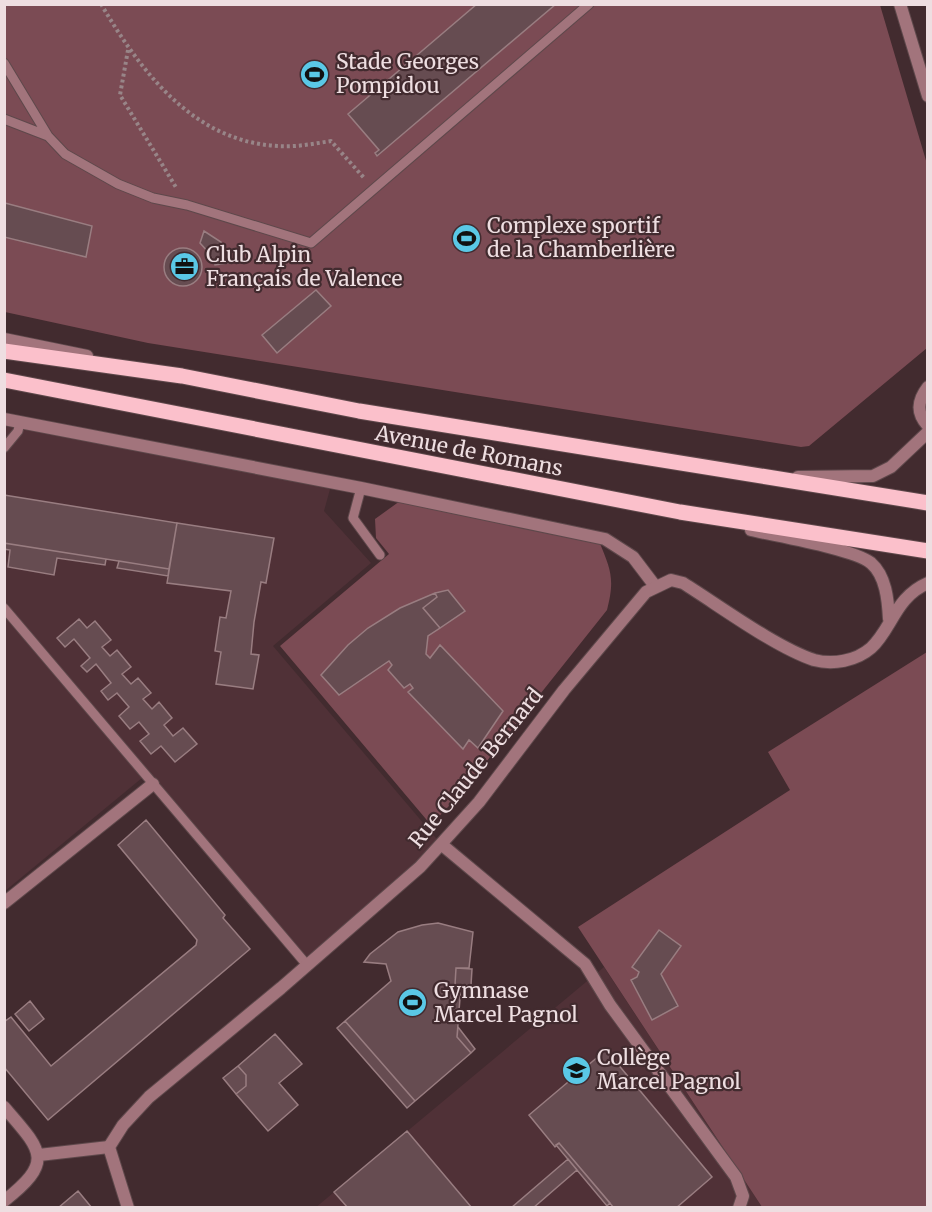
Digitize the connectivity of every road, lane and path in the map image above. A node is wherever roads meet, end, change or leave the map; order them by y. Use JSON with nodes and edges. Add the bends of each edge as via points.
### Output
{"nodes":[{"id":1,"x":101,"y":4,"type":"edge"},
{"id":2,"x":589,"y":4,"type":"edge"},
{"id":3,"x":900,"y":4,"type":"edge"},
{"id":4,"x":128,"y":50,"type":"junction"},
{"id":5,"x":4,"y":63,"type":"edge"},
{"id":6,"x":927,"y":96,"type":"edge"},
{"id":7,"x":4,"y":119,"type":"edge"},
{"id":8,"x":48,"y":136,"type":"junction"},
{"id":9,"x":374,"y":189,"type":"junction"},
{"id":10,"x":187,"y":205,"type":"junction"},
{"id":11,"x":4,"y":339,"type":"edge"},
{"id":12,"x":4,"y":351,"type":"edge"},
{"id":13,"x":182,"y":376,"type":"junction"},
{"id":14,"x":4,"y":380,"type":"edge"},
{"id":15,"x":927,"y":387,"type":"edge"},
{"id":16,"x":4,"y":419,"type":"edge"},
{"id":17,"x":20,"y":422,"type":"junction"},
{"id":18,"x":927,"y":426,"type":"edge"},
{"id":19,"x":927,"y":432,"type":"edge"},
{"id":20,"x":4,"y":448,"type":"edge"},
{"id":21,"x":763,"y":477,"type":"junction"},
{"id":22,"x":361,"y":488,"type":"junction"},
{"id":23,"x":927,"y":503,"type":"edge"},
{"id":24,"x":680,"y":512,"type":"junction"},
{"id":25,"x":927,"y":551,"type":"edge"},
{"id":26,"x":381,"y":555,"type":"dead end"},
{"id":27,"x":927,"y":583,"type":"edge"},
{"id":28,"x":655,"y":586,"type":"junction"},
{"id":29,"x":4,"y":608,"type":"edge"},
{"id":30,"x":889,"y":618,"type":"junction"},
{"id":31,"x":153,"y":784,"type":"junction"},
{"id":32,"x":441,"y":844,"type":"junction"},
{"id":33,"x":4,"y":903,"type":"edge"},
{"id":34,"x":307,"y":965,"type":"junction"},
{"id":35,"x":4,"y":1107,"type":"edge"},
{"id":36,"x":109,"y":1147,"type":"junction"},
{"id":37,"x":39,"y":1155,"type":"junction"},
{"id":38,"x":4,"y":1201,"type":"edge"},
{"id":39,"x":128,"y":1208,"type":"edge"},
{"id":40,"x":739,"y":1208,"type":"edge"}],
"edges":[{"from":1,"to":4,"type":"path"},
{"from":2,"to":9,"type":"lane"},
{"from":3,"to":6,"type":"street"},
{"from":4,"to":9,"type":"path","via":[[165,94],[207,126],[251,142],[293,146],[331,141]]},
{"from":4,"to":10,"type":"path","via":[[120,95]]},
{"from":5,"to":8,"type":"lane"},
{"from":7,"to":8,"type":"lane"},
{"from":8,"to":10,"type":"lane","via":[[65,154],[118,184],[153,198]]},
{"from":9,"to":10,"type":"lane","via":[[311,243]]},
{"from":11,"to":13,"type":"street"},
{"from":12,"to":13,"type":"main road","name":"Avenue de Romans"},
{"from":13,"to":21,"type":"main road","name":"Avenue de Romans","via":[[358,411]]},
{"from":14,"to":24,"type":"main road","name":"Avenue de Romans"},
{"from":15,"to":18,"type":"street","via":[[918,409]]},
{"from":16,"to":17,"type":"street"},
{"from":17,"to":20,"type":"lane","via":[[18,431]]},
{"from":17,"to":22,"type":"street"},
{"from":19,"to":21,"type":"street","via":[[891,467],[873,476]]},
{"from":21,"to":23,"type":"main road","name":"Avenue de Romans"},
{"from":22,"to":26,"type":"lane","via":[[353,518]]},
{"from":22,"to":28,"type":"street","via":[[605,539],[633,558]]},
{"from":24,"to":25,"type":"main road","name":"Avenue de Romans"},
{"from":24,"to":30,"type":"street","via":[[855,555],[872,563],[888,595]]},
{"from":27,"to":30,"type":"street"},
{"from":28,"to":30,"type":"street","via":[[670,580],[683,583],[794,651],[816,660],[859,657],[880,638]]},
{"from":28,"to":32,"type":"street","name":"Rue Claude Bernard","via":[[630,610]]},
{"from":29,"to":31,"type":"lane"},
{"from":31,"to":33,"type":"street"},
{"from":31,"to":34,"type":"lane"},
{"from":32,"to":34,"type":"street","name":"Rue Claude Bernard"},
{"from":32,"to":40,"type":"street","via":[[585,964],[610,1005],[736,1177],[743,1196]]},
{"from":34,"to":36,"type":"street","name":"Rue Claude Bernard","via":[[149,1097]]},
{"from":35,"to":37,"type":"street"},
{"from":36,"to":37,"type":"street"},
{"from":36,"to":39,"type":"street"},
{"from":37,"to":38,"type":"street","via":[[33,1176]]}]}
